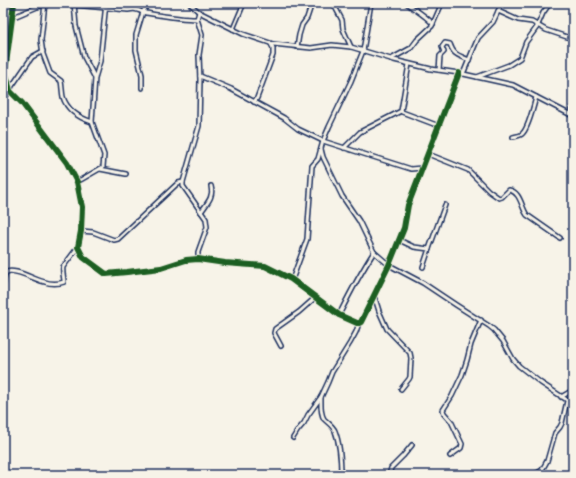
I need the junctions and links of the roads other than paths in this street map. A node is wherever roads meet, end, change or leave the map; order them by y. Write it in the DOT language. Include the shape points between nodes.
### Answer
graph roads {
  1 [pos="14,3"];
  2 [pos="52,3"];
  3 [pos="66,3"];
  4 [pos="106,3"];
  5 [pos="148,3"];
  6 [pos="189,3"];
  7 [pos="244,3"];
  8 [pos="312,3"];
  9 [pos="333,3"];
  10 [pos="372,3"];
  11 [pos="406,3"];
  12 [pos="442,3"];
  13 [pos="502,3"];
  14 [pos="550,3"];
  15 [pos="45,4"];
  16 [pos="74,4"];
  17 [pos="106,7"];
  18 [pos="498,11"];
  19 [pos="143,12"];
  20 [pos="199,12"];
  21 [pos="13,17"];
  22 [pos="197,19"];
  23 [pos="433,24"];
  24 [pos="538,26"];
  25 [pos="233,29"];
  26 [pos="573,39"];
  27 [pos="271,44"];
  28 [pos="297,47"];
  29 [pos="351,47"];
  30 [pos="43,50"];
  31 [pos="363,51"];
  32 [pos="391,59"];
  33 [pos="469,60"];
  34 [pos="409,64"];
  35 [pos="439,70"];
  36 [pos="461,73"];
  37 [pos="200,76"];
  38 [pos="477,77"];
  39 [pos="95,78"];
  40 [pos="142,88"];
  41 [pos="10,91"];
  42 [pos="536,97"];
  43 [pos="3,98"];
  44 [pos="254,102"];
  45 [pos="573,107"];
  46 [pos="401,111"];
  47 [pos="569,114"];
  48 [pos="573,116"];
  49 [pos="92,122"];
  50 [pos="439,126"];
  51 [pos="513,137"];
  52 [pos="323,141"];
  53 [pos="344,148"];
  54 [pos="321,149"];
  55 [pos="428,154"];
  56 [pos="422,168"];
  57 [pos="100,169"];
  58 [pos="126,174"];
  59 [pos="77,182"];
  60 [pos="183,182"];
  61 [pos="211,186"];
  62 [pos="445,204"];
  63 [pos="201,212"];
  64 [pos="81,231"];
  65 [pos="560,238"];
  66 [pos="399,240"];
  67 [pos="78,247"];
  68 [pos="429,249"];
  69 [pos="374,252"];
  70 [pos="198,259"];
  71 [pos="389,265"];
  72 [pos="423,267"];
  73 [pos="292,280"];
  74 [pos="3,285"];
  75 [pos="374,295"];
  76 [pos="316,297"];
  77 [pos="339,315"];
  78 [pos="480,320"];
  79 [pos="359,323"];
  80 [pos="281,346"];
  81 [pos="401,389"];
  82 [pos="573,390"];
  83 [pos="561,396"];
  84 [pos="321,397"];
  85 [pos="567,400"];
  86 [pos="573,404"];
  87 [pos="293,438"];
  88 [pos="412,445"];
  89 [pos="450,456"];
  90 [pos="341,475"];
  91 [pos="389,475"];
  92 [pos="534,475"];
  1 -- 21 [label="street"];
  2 -- 15 [label="street"];
  3 -- 16 [label="street"];
  4 -- 17 [label="street"];
  5 -- 19 [label="street"];
  6 -- 20 [label="street"];
  7 -- 25 [label="street"];
  8 -- 28 [label="street" via="298,35"];
  9 -- 29 [label="street"];
  10 -- 31 [label="street"];
  11 -- 23 [label="street"];
  12 -- 23 [label="street"];
  13 -- 18 [label="street"];
  14 -- 24 [label="street"];
  15 -- 21 [label="street"];
  15 -- 30 [label="street" via="41,40"];
  16 -- 17 [label="street"];
  16 -- 39 [label="street" via="76,26 84,58"];
  17 -- 19 [label="street" via="128,10 136,8"];
  17 -- 39 [label="street" via="100,61"];
  18 -- 24 [label="street"];
  18 -- 33 [label="street" via="493,22 478,38"];
  19 -- 22 [label="street" via="180,19"];
  19 -- 40 [label="street" via="136,35"];
  20 -- 22 [label="street"];
  20 -- 25 [label="street"];
  21 -- 41 [label="street" via="5,71"];
  22 -- 37 [label="street" via="202,35 199,55"];
  23 -- 32 [label="street" via="411,48"];
  24 -- 26 [label="street"];
  24 -- 38 [label="street" via="526,42 520,58"];
  25 -- 27 [label="street"];
  27 -- 28 [label="street"];
  27 -- 44 [label="street" via="274,55"];
  28 -- 29 [label="street"];
  29 -- 31 [label="street"];
  30 -- 41 [label="street" via="32,57"];
  30 -- 49 [label="street" via="50,73 61,81 63,98 70,110"];
  31 -- 32 [label="street"];
  31 -- 52 [label="street"];
  32 -- 34 [label="street"];
  33 -- 35 [label="street" via="452,51 450,44 445,43 442,47 444,52 440,56"];
  33 -- 36 [label="street"];
  34 -- 35 [label="street"];
  34 -- 46 [label="street"];
  35 -- 36 [label="street"];
  36 -- 38 [label="street"];
  36 -- 50 [label="street"];
  37 -- 44 [label="street"];
  37 -- 60 [label="street" via="199,126"];
  38 -- 42 [label="street" via="513,85"];
  39 -- 49 [label="street"];
  41 -- 43 [label="street"];
  41 -- 59 [label="street" via="67,163"];
  42 -- 47 [label="street"];
  42 -- 51 [label="street" via="533,113 523,134"];
  44 -- 52 [label="street"];
  45 -- 47 [label="street"];
  46 -- 50 [label="street"];
  46 -- 53 [label="street" via="360,132"];
  47 -- 48 [label="street"];
  49 -- 57 [label="street" via="104,155"];
  50 -- 55 [label="street"];
  52 -- 53 [label="street"];
  52 -- 54 [label="street"];
  53 -- 56 [label="street" via="412,169"];
  54 -- 69 [label="street" via="342,196 359,221"];
  54 -- 73 [label="street" via="318,159 312,166 307,239"];
  55 -- 56 [label="street"];
  55 -- 65 [label="street" via="468,170 500,198 510,190 513,191 520,198 526,214"];
  56 -- 66 [label="street" via="408,205"];
  57 -- 58 [label="street"];
  57 -- 59 [label="street"];
  59 -- 64 [label="street" via="82,207"];
  60 -- 63 [label="street" via="183,186"];
  60 -- 64 [label="street" via="178,183 118,239"];
  61 -- 63 [label="street" via="212,196"];
  62 -- 68 [label="street"];
  63 -- 70 [label="street" via="206,219 207,227"];
  64 -- 67 [label="street"];
  66 -- 68 [label="street" via="414,247"];
  66 -- 71 [label="street"];
  67 -- 70 [label="street" via="83,257 106,274 161,268"];
  67 -- 74 [label="street" via="63,267 64,282 47,283 11,270 6,273"];
  68 -- 72 [label="street"];
  69 -- 71 [label="street"];
  69 -- 77 [label="street"];
  70 -- 73 [label="street" via="265,266"];
  71 -- 75 [label="street"];
  71 -- 78 [label="street" via="423,283"];
  73 -- 76 [label="street"];
  75 -- 79 [label="street"];
  75 -- 81 [label="street" via="387,329 410,353 410,377"];
  76 -- 77 [label="street"];
  76 -- 80 [label="street" via="274,329"];
  77 -- 79 [label="street"];
  78 -- 83 [label="street" via="499,336 519,366"];
  78 -- 89 [label="street" via="462,375 443,410 462,444 461,448"];
  79 -- 84 [label="street"];
  82 -- 83 [label="street"];
  83 -- 85 [label="street"];
  84 -- 87 [label="street"];
  84 -- 90 [label="street" via="324,418 336,435"];
  85 -- 86 [label="street"];
  85 -- 92 [label="street" via="562,424 552,441 549,458 543,471"];
  88 -- 91 [label="street" via="391,468"];
}
